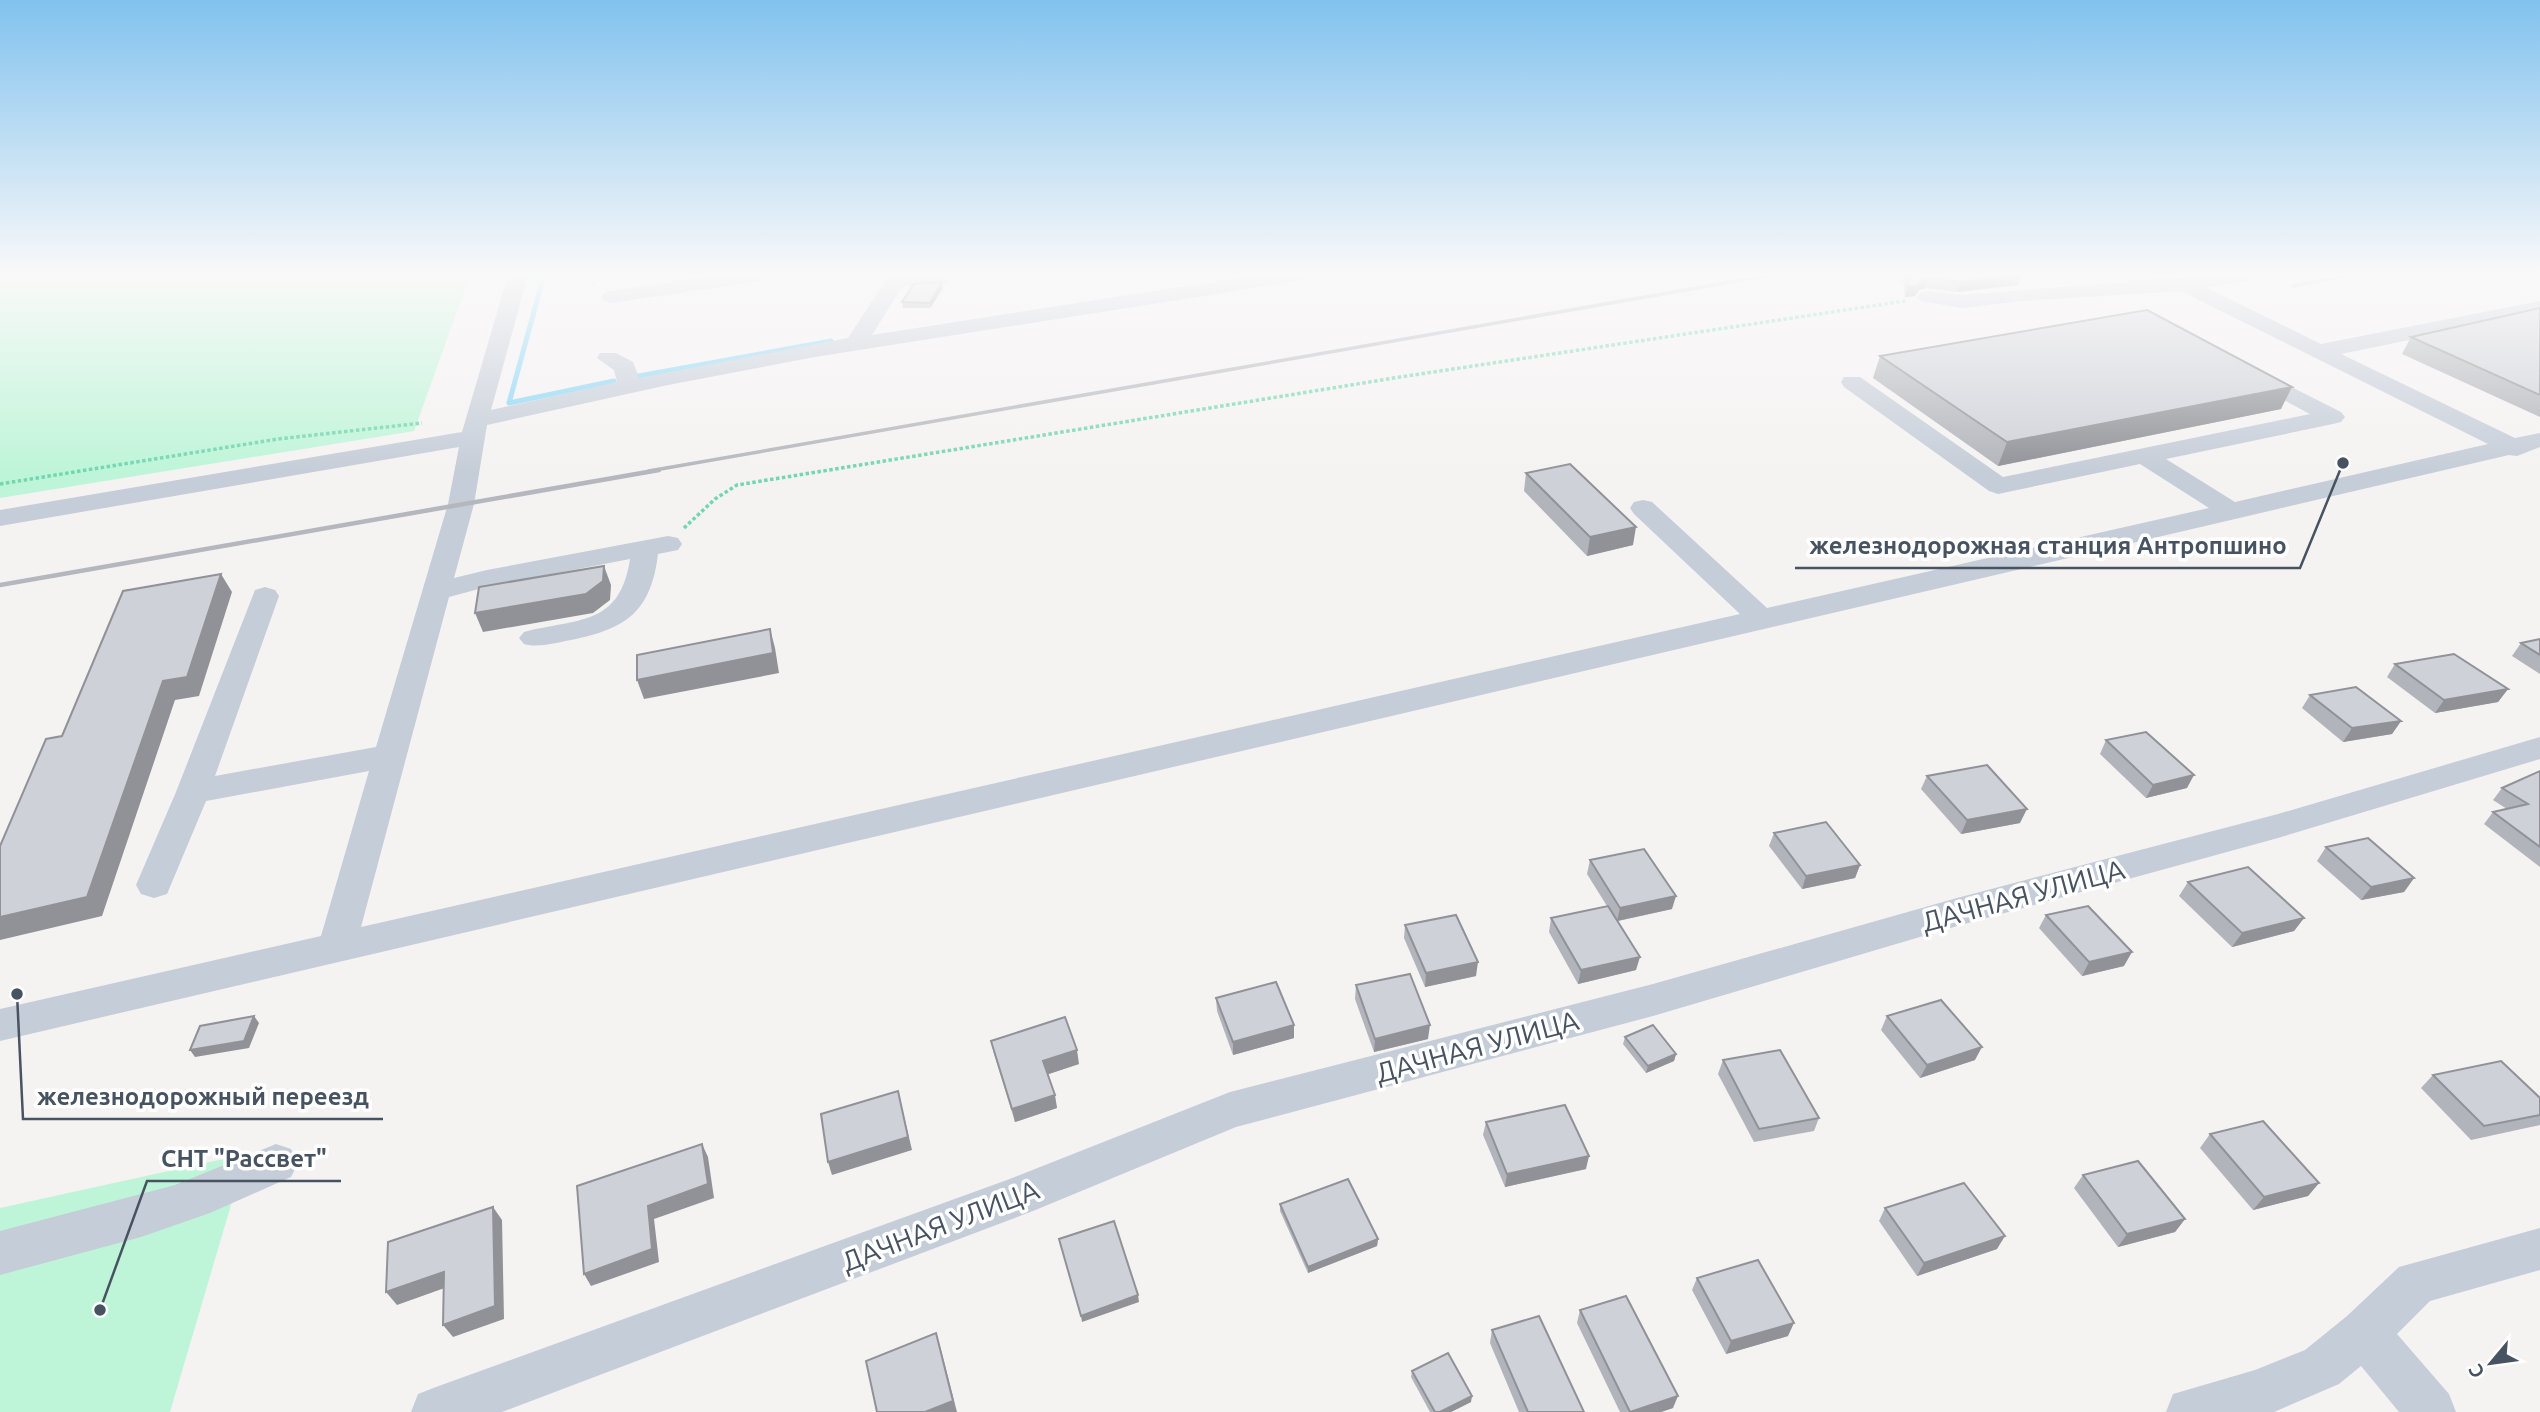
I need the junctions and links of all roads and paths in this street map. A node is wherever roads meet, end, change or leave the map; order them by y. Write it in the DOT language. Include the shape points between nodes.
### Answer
graph roads {
  1 [pos="499,341"];
  2 [pos="870,341"];
  3 [pos="1624,341"];
  4 [pos="2299,341"];
  5 [pos="2378,341"];
  6 [pos="856,343"];
  7 [pos="2315,349"];
  8 [pos="608,358"];
  9 [pos="1852,382"];
  10 [pos="629,387"];
  11 [pos="475,428"];
  12 [pos="2526,443"];
  13 [pos="2144,456"];
  14 [pos="2540,461"];
  15 [pos="0,484"];
  16 [pos="1643,508"];
  17 [pos="2230,510"];
  18 [pos="0,518"];
  19 [pos="657,546"];
  20 [pos="436,592"];
  21 [pos="265,596"];
  22 [pos="1761,618"];
  23 [pos="534,638"];
  24 [pos="2540,748"];
  25 [pos="390,756"];
  26 [pos="192,792"];
  27 [pos="154,885"];
  28 [pos="336,948"];
  29 [pos="0,1025"];
  30 [pos="276,1163"];
  31 [pos="2540,1249"];
  32 [pos="0,1253"];
  33 [pos="2364,1333"];
  34 [pos="436,1412"];
  35 [pos="2192,1412"];
  36 [pos="2431,1412"];
  1 -- 11 [label="street"];
  2 -- 6 [label="street"];
  3 -- 19 [label="path" via="737,485"];
  4 -- 7 [label="street"];
  5 -- 7 [label="street"];
  6 -- 10 [label="street"];
  7 -- 12 [label="street"];
  7 -- 13 [label="street" via="2232,364 2333,417"];
  8 -- 10 [label="street" via="625,367"];
  9 -- 13 [label="street" via="1998,486"];
  10 -- 11 [label="street"];
  11 -- 15 [label="path" via="390,424"];
  11 -- 18 [label="street"];
  11 -- 20 [label="street" via="461,504"];
  12 -- 14 [label="street"];
  12 -- 17 [label="street"];
  13 -- 17 [label="street"];
  16 -- 22 [label="street"];
  17 -- 22 [label="street"];
  19 -- 20 [label="street"];
  19 -- 23 [label="street" via="620,615 608,622"];
  20 -- 25 [label="street"];
  21 -- 26 [label="street"];
  22 -- 28 [label="street"];
  24 -- 34 [label="street, ДАЧНАЯ УЛИЦА" via="2278,827 1956,912 1653,1000 1230,1110 1017,1197"];
  25 -- 26 [label="street"];
  25 -- 28 [label="street"];
  26 -- 27 [label="street"];
  28 -- 29 [label="street"];
  30 -- 32 [label="street" via="152,1215"];
  31 -- 33 [label="street" via="2416,1283"];
  33 -- 35 [label="street" via="2322,1367 2255,1395"];
  33 -- 36 [label="street"];
}
